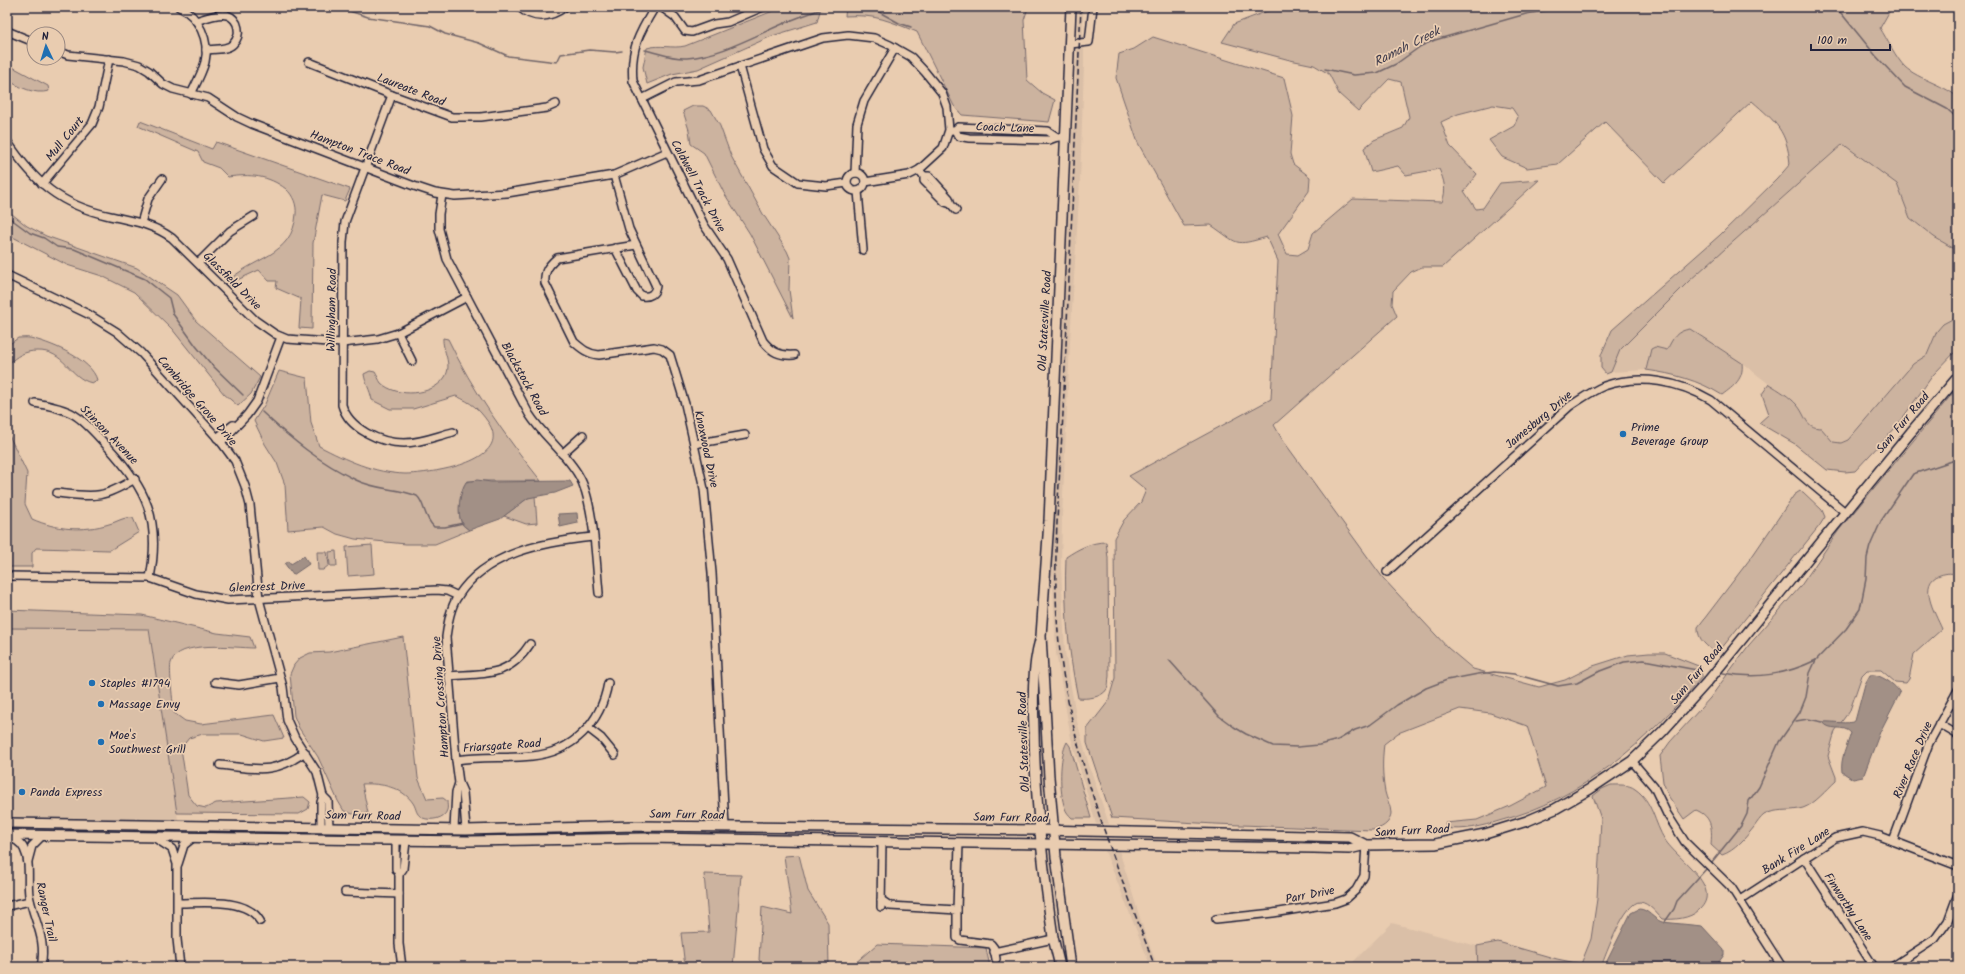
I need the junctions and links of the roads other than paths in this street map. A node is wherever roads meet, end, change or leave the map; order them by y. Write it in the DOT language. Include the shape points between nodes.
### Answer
graph roads {
  1 [pos="179,7"];
  2 [pos="519,7"];
  3 [pos="565,7"];
  4 [pos="655,7"];
  5 [pos="662,7"];
  6 [pos="763,7"];
  7 [pos="1071,7"];
  8 [pos="1093,7"];
  9 [pos="196,21"];
  10 [pos="7,31"];
  11 [pos="26,39"];
  12 [pos="1070,44"];
  13 [pos="895,48"];
  14 [pos="206,50"];
  15 [pos="66,54"];
  16 [pos="108,59"];
  17 [pos="309,62"];
  18 [pos="740,66"];
  19 [pos="191,94"];
  20 [pos="392,95"];
  21 [pos="642,99"];
  22 [pos="556,104"];
  23 [pos="952,130"];
  24 [pos="1003,130"];
  25 [pos="1061,137"];
  26 [pos="1003,138"];
  27 [pos="7,141"];
  28 [pos="667,152"];
  29 [pos="365,167"];
  30 [pos="919,170"];
  31 [pos="855,173"];
  32 [pos="614,175"];
  33 [pos="162,179"];
  34 [pos="865,182"];
  35 [pos="847,183"];
  36 [pos="42,184"];
  37 [pos="858,191"];
  38 [pos="442,194"];
  39 [pos="954,207"];
  40 [pos="254,216"];
  41 [pos="141,223"];
  42 [pos="636,245"];
  43 [pos="615,248"];
  44 [pos="863,250"];
  45 [pos="198,263"];
  46 [pos="8,278"];
  47 [pos="466,297"];
  48 [pos="398,333"];
  49 [pos="281,337"];
  50 [pos="342,343"];
  51 [pos="794,355"];
  52 [pos="412,361"];
  53 [pos="1958,377"];
  54 [pos="35,402"];
  55 [pos="453,432"];
  56 [pos="583,435"];
  57 [pos="745,435"];
  58 [pos="219,440"];
  59 [pos="694,444"];
  60 [pos="562,454"];
  61 [pos="135,479"];
  62 [pos="57,493"];
  63 [pos="1845,512"];
  64 [pos="592,537"];
  65 [pos="1387,572"];
  66 [pos="7,576"];
  67 [pos="150,578"];
  68 [pos="599,593"];
  69 [pos="458,596"];
  70 [pos="259,599"];
  71 [pos="1041,636"];
  72 [pos="530,644"];
  73 [pos="448,676"];
  74 [pos="280,678"];
  75 [pos="215,682"];
  76 [pos="608,683"];
  77 [pos="1958,690"];
  78 [pos="1939,724"];
  79 [pos="588,728"];
  80 [pos="1958,735"];
  81 [pos="306,752"];
  82 [pos="615,755"];
  83 [pos="456,760"];
  84 [pos="1632,761"];
  85 [pos="220,765"];
  86 [pos="459,783"];
  87 [pos="7,823"];
  88 [pos="724,827"];
  89 [pos="325,828"];
  90 [pos="454,829"];
  91 [pos="506,829"];
  92 [pos="466,830"];
  93 [pos="1040,830"];
  94 [pos="1054,830"];
  95 [pos="7,836"];
  96 [pos="42,836"];
  97 [pos="153,837"];
  98 [pos="194,837"];
  99 [pos="228,838"];
  100 [pos="644,838"];
  101 [pos="396,840"];
  102 [pos="406,841"];
  103 [pos="882,841"];
  104 [pos="1893,841"];
  105 [pos="959,843"];
  106 [pos="1042,844"];
  107 [pos="1055,844"];
  108 [pos="1366,845"];
  109 [pos="1804,858"];
  110 [pos="28,862"];
  111 [pos="178,864"];
  112 [pos="1958,866"];
  113 [pos="399,874"];
  114 [pos="345,892"];
  115 [pos="399,894"];
  116 [pos="1958,894"];
  117 [pos="1740,900"];
  118 [pos="30,901"];
  119 [pos="178,903"];
  120 [pos="7,906"];
  121 [pos="957,910"];
  122 [pos="1216,919"];
  123 [pos="260,921"];
  124 [pos="1053,939"];
  125 [pos="1778,965"];
  126 [pos="1060,966"];
  127 [pos="41,967"];
  128 [pos="180,967"];
  129 [pos="402,967"];
  130 [pos="1070,967"];
  131 [pos="1874,967"];
  132 [pos="1892,967"];
  1 -- 9 [label="street"];
  2 -- 3 [label="street" via="532,15 546,17"];
  4 -- 21 [label="street, Caldwell Track Drive" via="635,44 632,64 633,81"];
  5 -- 6 [label="street" via="675,17 685,31 692,32 728,22"];
  7 -- 12 [label="main road, Old Statesville Road"];
  8 -- 12 [label="street" via="1088,42"];
  9 -- 14 [label="street" via="201,27"];
  9 -- 14 [label="street" via="228,15 238,26 238,36 233,44"];
  10 -- 11 [label="street"];
  12 -- 25 [label="main road, Old Statesville Road"];
  13 -- 18 [label="street" via="874,38 842,35 823,38"];
  13 -- 23 [label="street" via="911,57 942,93"];
  13 -- 31 [label="street" via="864,101 857,124"];
  14 -- 19 [label="street" via="203,67"];
  15 -- 16 [label="street, Hampton Trace Road"];
  16 -- 19 [label="street, Hampton Trace Road" via="139,65 173,89"];
  16 -- 36 [label="street, Mull Court" via="99,107 92,124"];
  17 -- 20 [label="street, Laureate Road"];
  18 -- 21 [label="street" via="699,80 676,82"];
  18 -- 35 [label="street" via="763,149 774,166 798,183 826,186"];
  19 -- 29 [label="street, Hampton Trace Road" via="208,98 252,124"];
  20 -- 22 [label="street, Laureate Road" via="452,117 481,117 547,108"];
  20 -- 29 [label="street, Willingham Road"];
  21 -- 28 [label="street, Caldwell Track Drive"];
  23 -- 24 [label="street, Coach Lane" via="958,127"];
  23 -- 26 [label="street, Coach Lane" via="958,136"];
  23 -- 30 [label="street" via="943,148"];
  24 -- 25 [label="street, Coach Lane" via="1048,131"];
  24 -- 26 [label="street"];
  25 -- 26 [label="street, Coach Lane" via="1049,140"];
  25 -- 71 [label="main road, Old Statesville Road" via="1049,521"];
  27 -- 36 [label="street, Glassfield Drive" via="22,164"];
  28 -- 32 [label="street, Hampton Trace Road"];
  28 -- 51 [label="street, Caldwell Track Drive" via="704,225 727,259 763,341 772,351 783,356"];
  29 -- 38 [label="street, Hampton Trace Road"];
  29 -- 50 [label="street, Willingham Road" via="345,222"];
  30 -- 34 [label="street" via="909,175"];
  30 -- 39 [label="street" via="924,176 924,181 944,202"];
  31 -- 34 [label="street" via="863,177"];
  31 -- 35 [label="street" via="850,176"];
  32 -- 38 [label="street, Hampton Trace Road" via="486,195"];
  32 -- 42 [label="street"];
  33 -- 41 [label="street" via="148,200"];
  34 -- 37 [label="street" via="863,188"];
  35 -- 37 [label="street" via="849,189"];
  36 -- 41 [label="street, Glassfield Drive" via="64,200 84,210"];
  37 -- 44 [label="street"];
  38 -- 47 [label="street, Blackstock Road" via="439,221 443,247"];
  40 -- 45 [label="street" via="230,231"];
  41 -- 45 [label="street, Glassfield Drive" via="164,232"];
  42 -- 43 [label="street, Knoxwood Drive"];
  42 -- 43 [label="street" via="656,286 656,292 647,297 637,291"];
  43 -- 59 [label="street, Knoxwood Drive" via="557,258 544,274 545,283 574,342 581,349 599,355 654,347 670,355"];
  45 -- 49 [label="street, Glassfield Drive" via="255,320"];
  46 -- 58 [label="street, Cambridge Grove Drive" via="88,314 117,332 141,353"];
  47 -- 48 [label="street, Glassfield Drive"];
  47 -- 60 [label="street, Blackstock Road" via="528,414"];
  48 -- 50 [label="street, Glassfield Drive" via="368,341"];
  48 -- 52 [label="street"];
  49 -- 50 [label="street, Glassfield Drive"];
  49 -- 58 [label="street" via="262,392 253,407 242,420 229,427"];
  50 -- 55 [label="street, Willingham Road" via="342,405 352,423 384,440 404,443"];
  53 -- 63 [label="main road, Sam Furr Road"];
  54 -- 61 [label="street, Stinson Avenue" via="63,408 78,416 128,468"];
  56 -- 60 [label="street"];
  57 -- 59 [label="street"];
  58 -- 70 [label="street, Cambridge Grove Drive" via="235,461 248,495"];
  59 -- 88 [label="street, Knoxwood Drive" via="704,489 710,543"];
  60 -- 64 [label="street, Blackstock Road" via="579,475 586,492"];
  61 -- 62 [label="street" via="102,496"];
  61 -- 67 [label="street, Stinson Avenue" via="147,504 153,528 155,548"];
  63 -- 65 [label="street, Jamesburg Drive" via="1711,400 1672,383 1646,380 1625,382 1604,386 1570,406"];
  63 -- 84 [label="main road, Sam Furr Road" via="1684,709"];
  64 -- 68 [label="street, Blackstock Road"];
  64 -- 69 [label="street, Hampton Crossing Drive" via="549,542 511,555 473,578"];
  66 -- 67 [label="street, Glencrest Drive"];
  67 -- 70 [label="street, Glencrest Drive" via="218,599"];
  69 -- 70 [label="street, Glencrest Drive" via="437,590"];
  69 -- 73 [label="street, Hampton Crossing Drive" via="448,620"];
  70 -- 74 [label="street, Cambridge Grove Drive"];
  71 -- 93 [label="main road, Old Statesville Road" via="1037,652 1034,711 1034,751"];
  71 -- 94 [label="main road, Old Statesville Road"];
  72 -- 73 [label="street" via="517,661 501,670"];
  73 -- 83 [label="street, Hampton Crossing Drive"];
  74 -- 75 [label="street" via="239,685"];
  74 -- 81 [label="street, Cambridge Grove Drive" via="290,729"];
  76 -- 79 [label="street, Friarsgate Road" via="601,707"];
  77 -- 78 [label="street, River Race Drive"];
  78 -- 80 [label="street"];
  78 -- 104 [label="street, River Race Drive"];
  79 -- 82 [label="street" via="601,738"];
  79 -- 83 [label="street, Friarsgate Road" via="569,744 547,754"];
  81 -- 85 [label="street" via="276,768"];
  81 -- 89 [label="street, Cambridge Grove Drive" via="317,772 323,796 328,801"];
  83 -- 86 [label="street, Hampton Crossing Drive"];
  84 -- 108 [label="main road, Sam Furr Road" via="1574,799 1505,828 1443,843"];
  84 -- 117 [label="street" via="1654,787 1685,842 1731,887"];
  86 -- 90 [label="street, Hampton Crossing Drive" via="456,792"];
  86 -- 92 [label="street, Hampton Crossing Drive" via="463,792"];
  87 -- 89 [label="main road, Sam Furr Road"];
  88 -- 91 [label="main road, Sam Furr Road"];
  88 -- 93 [label="main road, Sam Furr Road"];
  88 -- 100 [label="main road" via="723,831 717,833 687,833"];
  89 -- 90 [label="main road, Sam Furr Road"];
  89 -- 99 [label="main road" via="318,833"];
  90 -- 92 [label="main road, Sam Furr Road"];
  91 -- 92 [label="main road, Sam Furr Road"];
  91 -- 101 [label="main road" via="404,835"];
  93 -- 94 [label="main road, Sam Furr Road"];
  93 -- 106 [label="main road, Old Statesville Road"];
  94 -- 107 [label="main road, Old Statesville Road"];
  94 -- 108 [label="main road, Sam Furr Road" via="1350,837"];
  95 -- 96 [label="main road, Sam Furr Road"];
  95 -- 110 [label="street, Ranger Trail" via="20,843"];
  96 -- 97 [label="main road, Sam Furr Road"];
  96 -- 110 [label="street, Ranger Trail" via="32,846"];
  97 -- 98 [label="main road, Sam Furr Road"];
  97 -- 111 [label="street" via="172,849"];
  98 -- 99 [label="main road, Sam Furr Road"];
  98 -- 111 [label="street" via="184,845"];
  99 -- 101 [label="main road, Sam Furr Road"];
  100 -- 102 [label="main road, Sam Furr Road"];
  100 -- 103 [label="main road, Sam Furr Road"];
  101 -- 102 [label="main road, Sam Furr Road"];
  101 -- 113 [label="street" via="396,869"];
  102 -- 113 [label="street" via="403,869"];
  103 -- 105 [label="main road, Sam Furr Road"];
  103 -- 121 [label="street" via="881,904"];
  104 -- 109 [label="street, Bank Fire Lane" via="1863,832 1848,834 1835,838"];
  104 -- 112 [label="street, Bank Fire Lane"];
  105 -- 106 [label="main road, Sam Furr Road"];
  105 -- 121 [label="street"];
  106 -- 107 [label="main road, Sam Furr Road"];
  106 -- 124 [label="main road, Old Statesville Road"];
  107 -- 108 [label="main road, Sam Furr Road" via="1314,848 1349,848"];
  107 -- 130 [label="main road, Old Statesville Road"];
  108 -- 122 [label="street, Parr Drive" via="1366,869 1362,881 1356,890 1340,902"];
  109 -- 117 [label="street, Bank Fire Lane"];
  109 -- 131 [label="street, Finworthy Lane"];
  110 -- 118 [label="street, Ranger Trail"];
  111 -- 119 [label="street"];
  113 -- 115 [label="street"];
  114 -- 115 [label="street"];
  115 -- 129 [label="street" via="399,944"];
  116 -- 132 [label="street" via="1948,921 1935,939"];
  117 -- 125 [label="street"];
  118 -- 120 [label="street"];
  118 -- 127 [label="street, Ranger Trail" via="42,940"];
  119 -- 123 [label="street" via="233,904 252,911"];
  119 -- 128 [label="street"];
  121 -- 124 [label="street" via="957,938 991,944 995,956"];
  124 -- 126 [label="main road, Old Statesville Road"];
}
